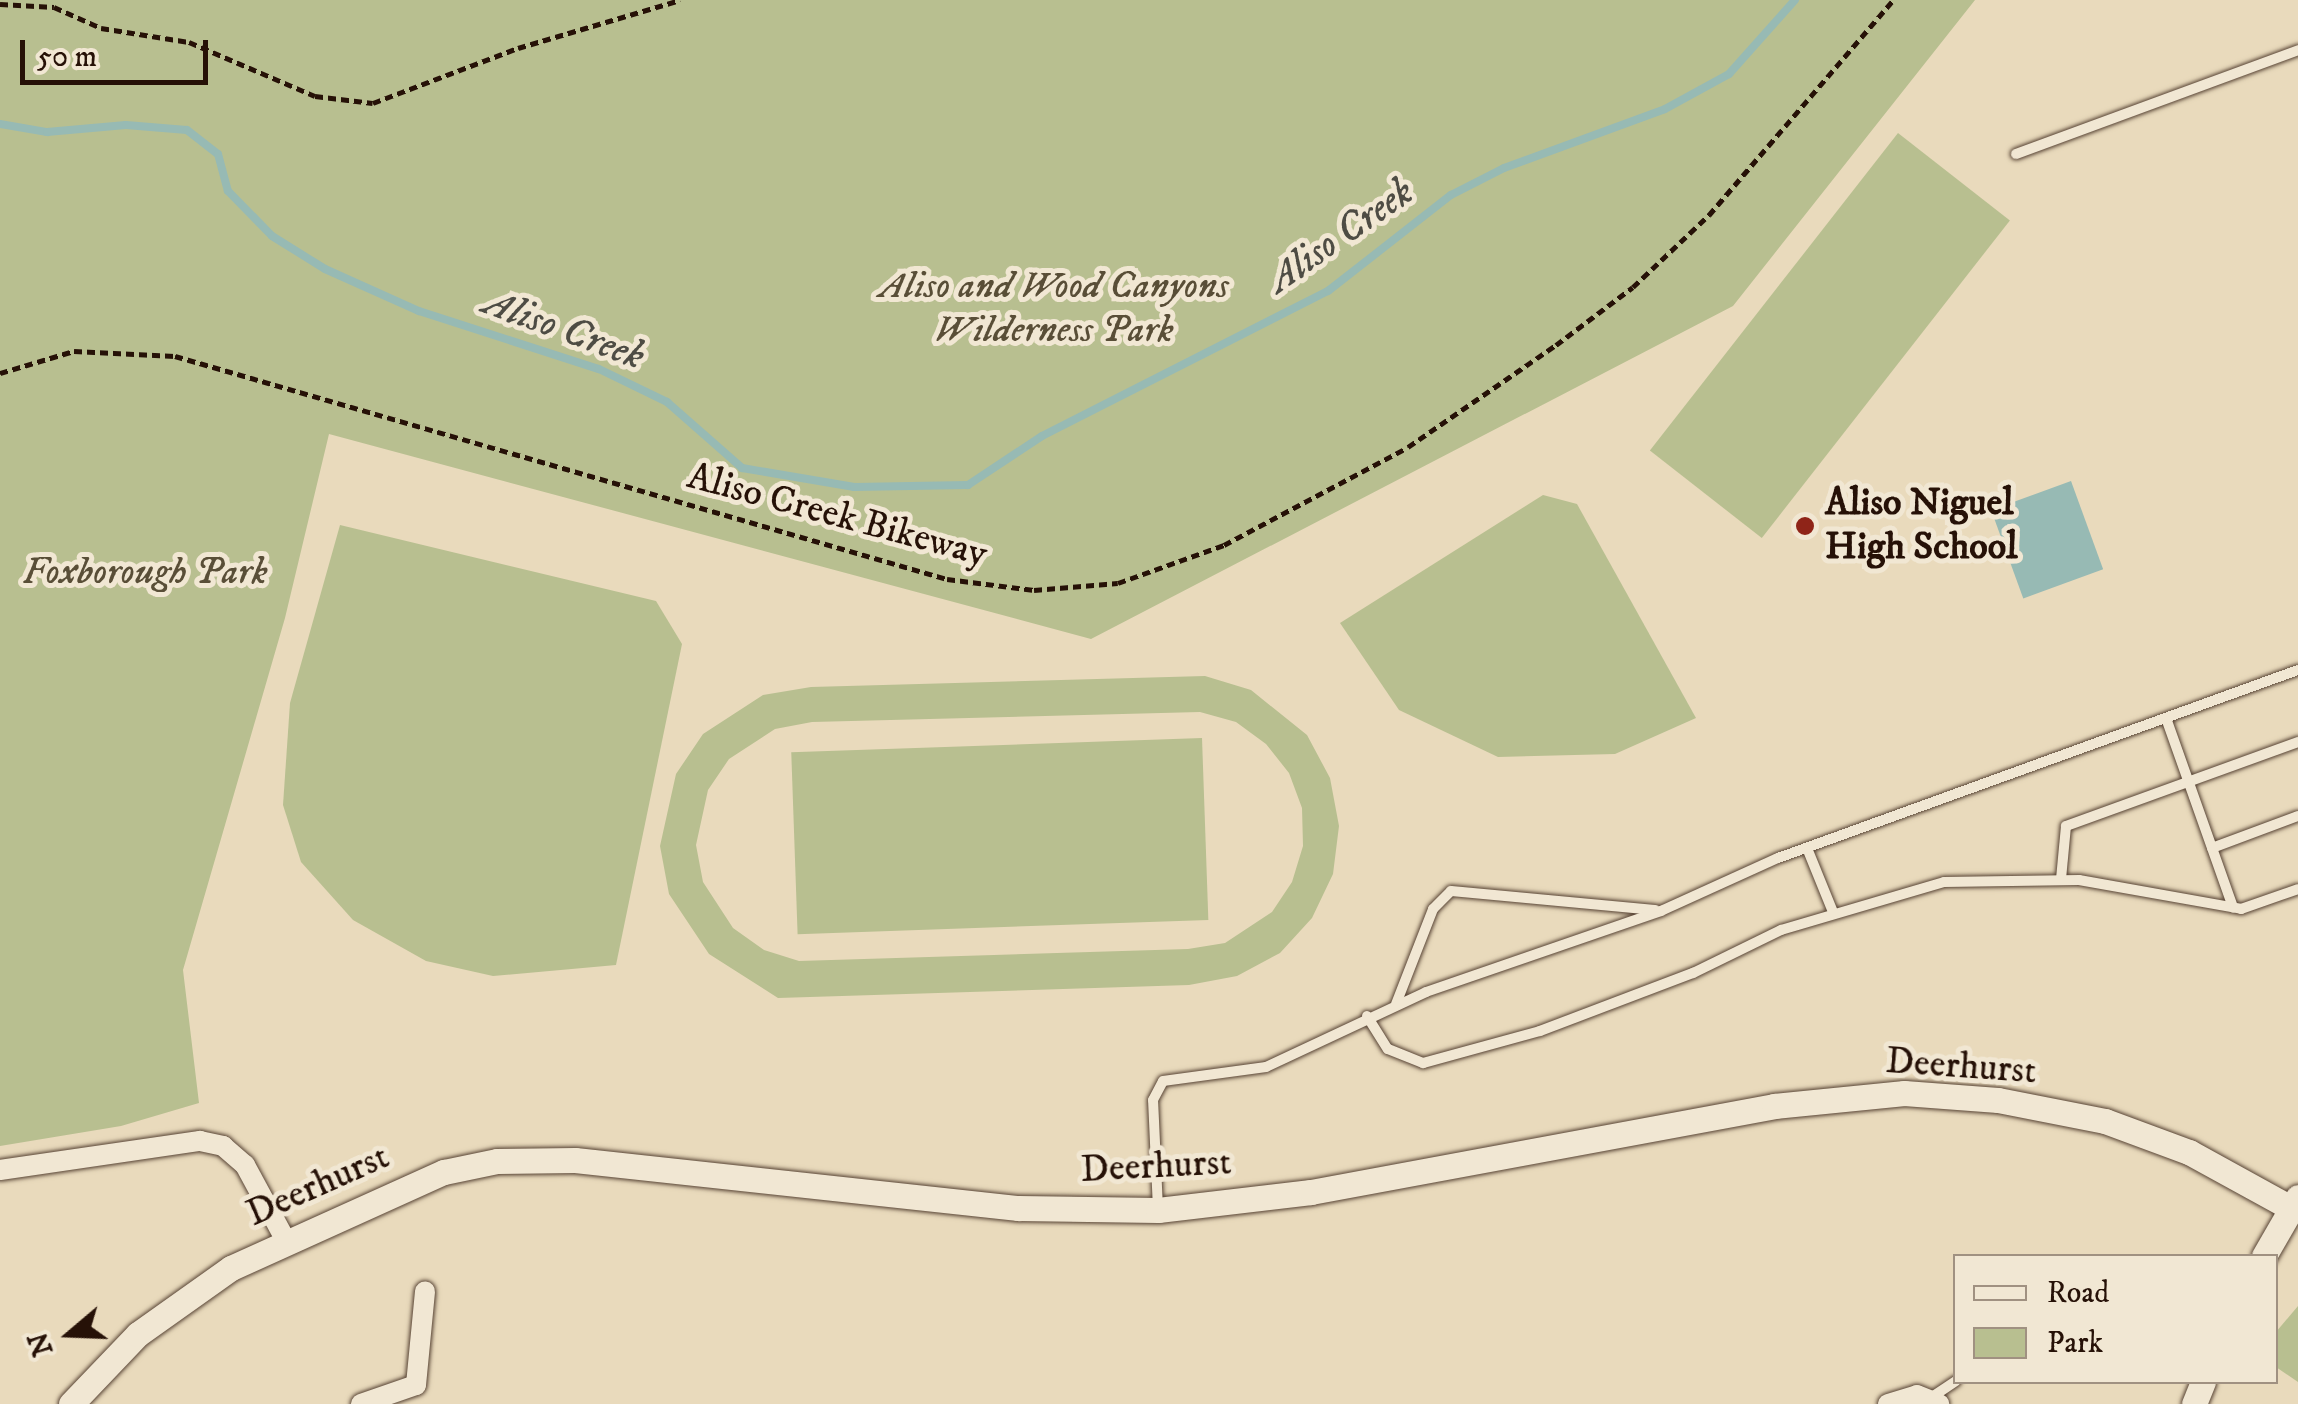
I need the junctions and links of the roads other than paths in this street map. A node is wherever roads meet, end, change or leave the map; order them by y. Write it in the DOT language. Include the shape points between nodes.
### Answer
graph roads {
  1 [pos="2298,50"];
  2 [pos="2016,154"];
  3 [pos="2298,670"];
  4 [pos="2166,718"];
  5 [pos="2298,742"];
  6 [pos="2188,782"];
  7 [pos="2298,816"];
  8 [pos="1807,848"];
  9 [pos="2212,848"];
  10 [pos="2061,879"];
  11 [pos="2298,889"];
  12 [pos="2233,907"];
  13 [pos="1661,911"];
  14 [pos="1833,912"];
  15 [pos="1396,1004"];
  16 [pos="1367,1016"];
  17 [pos="0,1170"];
  18 [pos="2294,1202"];
  19 [pos="1158,1210"];
  20 [pos="285,1238"];
  21 [pos="2265,1254"];
  22 [pos="425,1292"];
  23 [pos="417,1395"];
  24 [pos="1935,1400"];
  25 [pos="71,1404"];
  26 [pos="361,1404"];
  27 [pos="1888,1404"];
  1 -- 2 [label="lane"];
  3 -- 4 [label="lane"];
  4 -- 6 [label="lane"];
  4 -- 8 [label="lane"];
  5 -- 6 [label="lane"];
  6 -- 9 [label="lane"];
  6 -- 10 [label="lane" via="2066,826"];
  7 -- 9 [label="lane"];
  8 -- 13 [label="lane"];
  8 -- 14 [label="lane"];
  9 -- 12 [label="lane"];
  10 -- 12 [label="lane"];
  10 -- 14 [label="lane" via="1944,882"];
  11 -- 12 [label="lane"];
  13 -- 15 [label="lane"];
  13 -- 15 [label="lane" via="1450,892 1433,909"];
  14 -- 16 [label="lane" via="1540,1031 1423,1063 1388,1049"];
  15 -- 16 [label="lane"];
  16 -- 19 [label="lane" via="1313,1050 1266,1067 1164,1080 1152,1100"];
  17 -- 20 [label="street" via="200,1140 224,1146 245,1166"];
  18 -- 19 [label="street, Deerhurst" via="2189,1152 2105,1122 1998,1100 1904,1093 1774,1106 1311,1192"];
  18 -- 21 [label="street"];
  19 -- 20 [label="street, Deerhurst" via="1018,1208 575,1160 497,1162 444,1172"];
  20 -- 25 [label="street, Deerhurst" via="138,1334"];
  22 -- 23 [label="street"];
  23 -- 26 [label="street"];
  24 -- 27 [label="street"];
}
